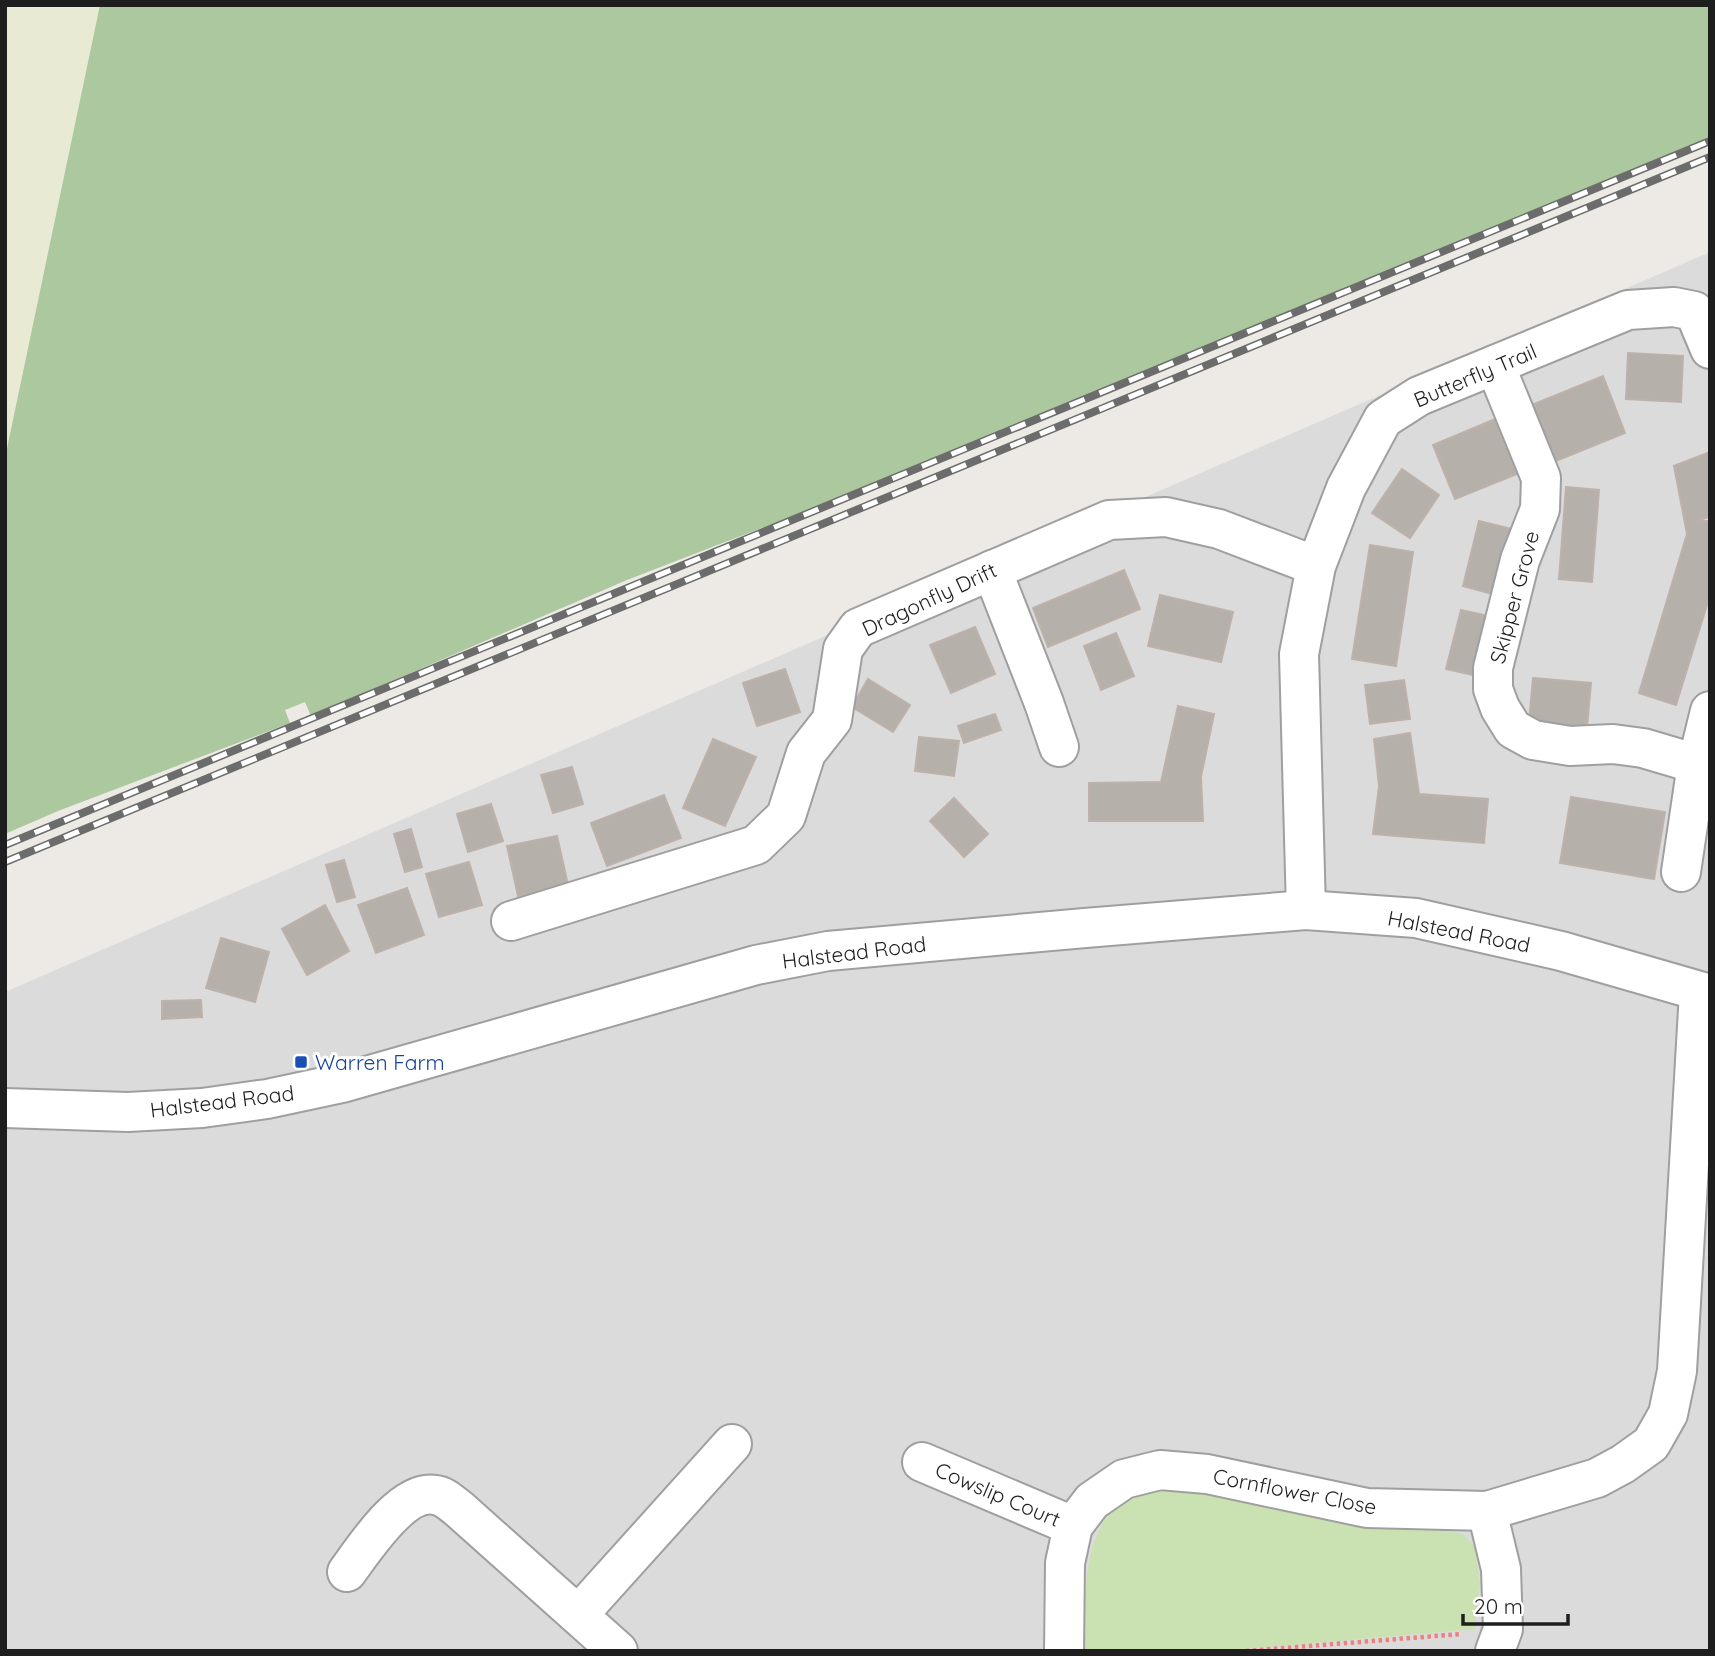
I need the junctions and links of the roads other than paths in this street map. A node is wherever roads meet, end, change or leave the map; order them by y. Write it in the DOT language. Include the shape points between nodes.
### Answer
graph roads {
  1 [pos="1702,301"];
  2 [pos="1710,349"];
  3 [pos="1495,365"];
  4 [pos="1316,566"];
  5 [pos="992,570"];
  6 [pos="1710,711"];
  7 [pos="1059,747"];
  8 [pos="1697,764"];
  9 [pos="1692,859"];
  10 [pos="1306,910"];
  11 [pos="511,921"];
  12 [pos="1704,993"];
  13 [pos="5,1108"];
  14 [pos="733,1444"];
  15 [pos="922,1462"];
  16 [pos="1487,1511"];
  17 [pos="1073,1526"];
  18 [pos="346,1572"];
  19 [pos="578,1615"];
  20 [pos="1499,1640"];
  21 [pos="618,1651"];
  22 [pos="1064,1651"];
  1 -- 2 [label="street, Butterfly Trail"];
  1 -- 3 [label="street, Butterfly Trail" via="1628,310"];
  3 -- 4 [label="street, Butterfly Trail" via="1419,396 1383,419 1346,488"];
  3 -- 8 [label="street, Skipper Grove" via="1541,478 1539,509 1520,561 1493,668 1493,689 1500,708 1513,729 1533,740 1643,748"];
  4 -- 5 [label="street, Dragonfly Drift" via="1219,529 1166,517 1109,520"];
  4 -- 10 [label="street, Butterfly Trail" via="1299,654"];
  5 -- 7 [label="street"];
  5 -- 11 [label="street, Dragonfly Drift" via="858,628 843,649 832,720 806,753 786,816 756,845"];
  6 -- 8 [label="street"];
  8 -- 9 [label="street"];
  10 -- 12 [label="street, Halstead Road" via="1416,918 1560,951"];
  10 -- 13 [label="street, Halstead Road" via="828,951 756,965 342,1083 267,1099 128,1112"];
  12 -- 16 [label="street, Cornflower Close" via="1677,1371 1668,1414 1651,1444 1597,1478"];
  14 -- 19 [label="street"];
  15 -- 17 [label="street, Cowslip Court"];
  16 -- 17 [label="street, Cornflower Close" via="1367,1508 1207,1474 1160,1470 1124,1479 1092,1501"];
  16 -- 20 [label="street" via="1501,1569"];
  17 -- 22 [label="street, Cornflower Close" via="1065,1563"];
  18 -- 19 [label="street" via="401,1506 420,1495 433,1494 445,1498"];
  19 -- 21 [label="street"];
}
